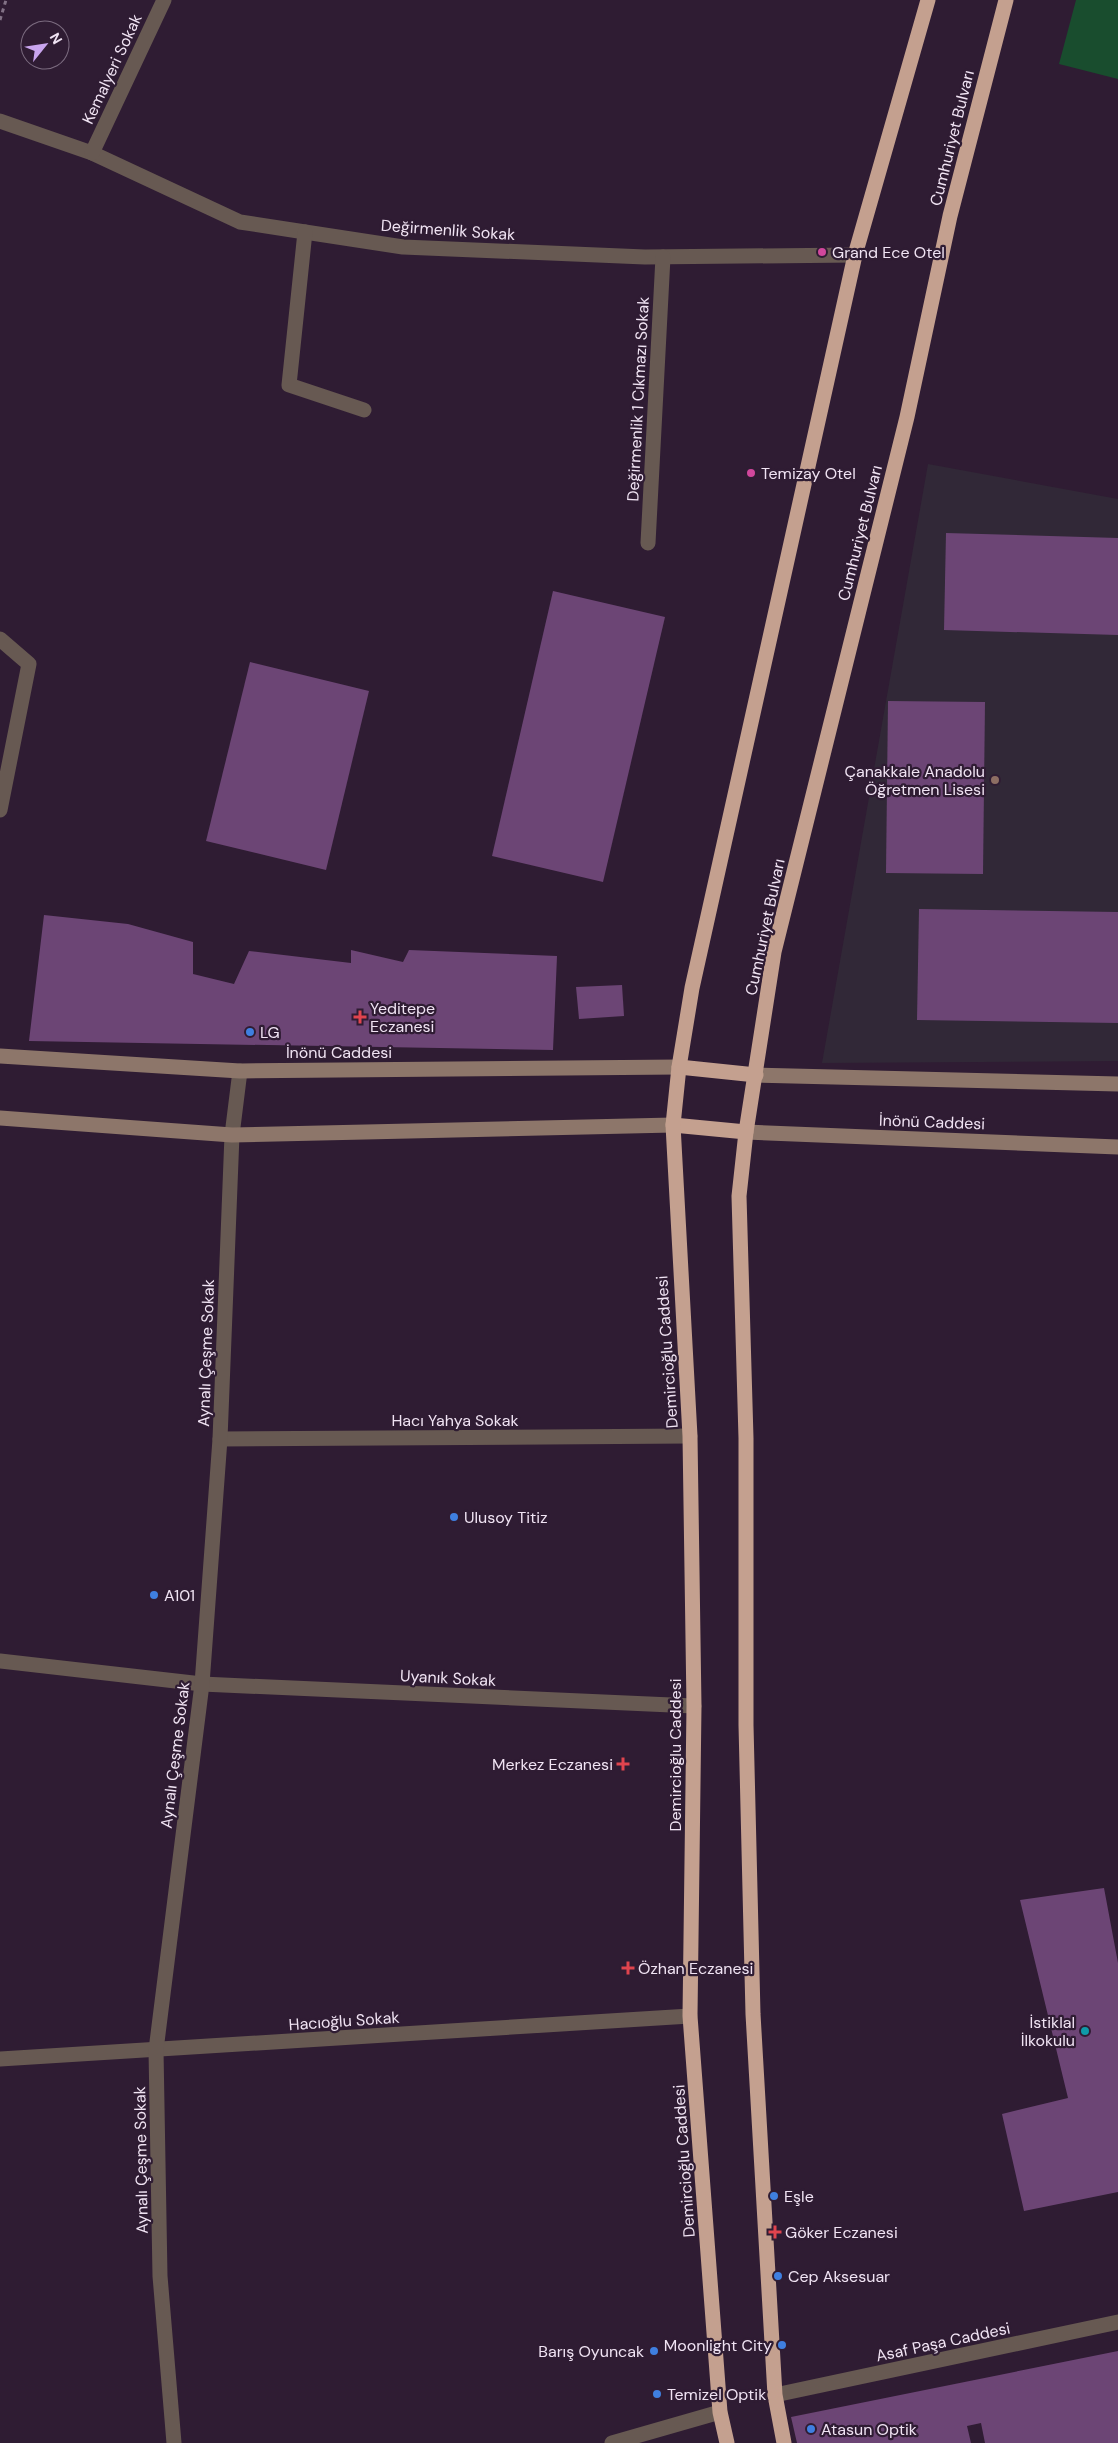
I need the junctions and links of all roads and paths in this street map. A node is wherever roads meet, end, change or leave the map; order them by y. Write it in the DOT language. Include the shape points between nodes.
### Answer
graph roads {
  1 [pos="6,0"];
  2 [pos="164,0"];
  3 [pos="928,0"];
  4 [pos="1006,0"];
  5 [pos="0,20"];
  6 [pos="0,121"];
  7 [pos="92,153"];
  8 [pos="305,232"];
  9 [pos="855,255"];
  10 [pos="663,257"];
  11 [pos="364,410"];
  12 [pos="648,543"];
  13 [pos="0,639"];
  14 [pos="0,810"];
  15 [pos="0,1056"];
  16 [pos="679,1067"];
  17 [pos="240,1071"];
  18 [pos="756,1075"];
  19 [pos="1118,1084"];
  20 [pos="0,1118"];
  21 [pos="673,1125"];
  22 [pos="746,1132"];
  23 [pos="232,1135"];
  24 [pos="1118,1147"];
  25 [pos="690,1436"];
  26 [pos="220,1439"];
  27 [pos="0,1661"];
  28 [pos="202,1684"];
  29 [pos="694,1706"];
  30 [pos="690,2016"];
  31 [pos="156,2050"];
  32 [pos="0,2059"];
  33 [pos="1118,2322"];
  34 [pos="775,2395"];
  35 [pos="720,2412"];
  36 [pos="174,2443"];
  37 [pos="612,2443"];
  38 [pos="727,2443"];
  39 [pos="784,2443"];
  1 -- 5 [label="path"];
  2 -- 7 [label="street, Kemalyeri Sokak"];
  3 -- 9 [label="highway"];
  4 -- 18 [label="highway, Cumhuriyet Bulvarı" via="950,216 907,418 774,952"];
  6 -- 7 [label="street, Değirmenlik Sokak"];
  7 -- 8 [label="street, Değirmenlik Sokak" via="240,222"];
  8 -- 10 [label="street, Değirmenlik Sokak" via="403,248"];
  8 -- 11 [label="street" via="289,385"];
  9 -- 10 [label="street, Değirmenlik Sokak"];
  9 -- 16 [label="highway" via="692,988"];
  10 -- 12 [label="street, Değirmenlik 1 Cıkmazı Sokak"];
  13 -- 14 [label="street" via="29,664"];
  15 -- 17 [label="street, İnönü Caddesi"];
  16 -- 17 [label="street, İnönü Caddesi"];
  16 -- 18 [label="highway"];
  16 -- 21 [label="highway, Demircioğlu Caddesi"];
  17 -- 23 [label="street, Aynalı Çeşme Sokak"];
  18 -- 19 [label="street"];
  18 -- 22 [label="highway"];
  20 -- 23 [label="street"];
  21 -- 22 [label="highway"];
  21 -- 23 [label="street"];
  21 -- 25 [label="highway, Demircioğlu Caddesi"];
  22 -- 24 [label="street, İnönü Caddesi"];
  22 -- 34 [label="highway" via="738,1196 746,1438 746,1725 753,2014"];
  23 -- 26 [label="street, Aynalı Çeşme Sokak"];
  25 -- 26 [label="street, Hacı Yahya Sokak"];
  25 -- 29 [label="highway, Demircioğlu Caddesi"];
  26 -- 28 [label="street, Aynalı Çeşme Sokak"];
  27 -- 28 [label="street, Uyanık Sokak"];
  28 -- 29 [label="street, Uyanık Sokak"];
  28 -- 31 [label="street, Aynalı Çeşme Sokak"];
  29 -- 30 [label="highway, Demircioğlu Caddesi"];
  30 -- 31 [label="street, Hacıoğlu Sokak"];
  30 -- 35 [label="highway, Demircioğlu Caddesi"];
  31 -- 32 [label="street, Hacıoğlu Sokak"];
  31 -- 36 [label="street, Aynalı Çeşme Sokak" via="160,2276"];
  33 -- 34 [label="street, Asaf Paşa Caddesi"];
  34 -- 39 [label="highway"];
  35 -- 37 [label="street"];
  35 -- 38 [label="highway, Demircioğlu Caddesi"];
}
